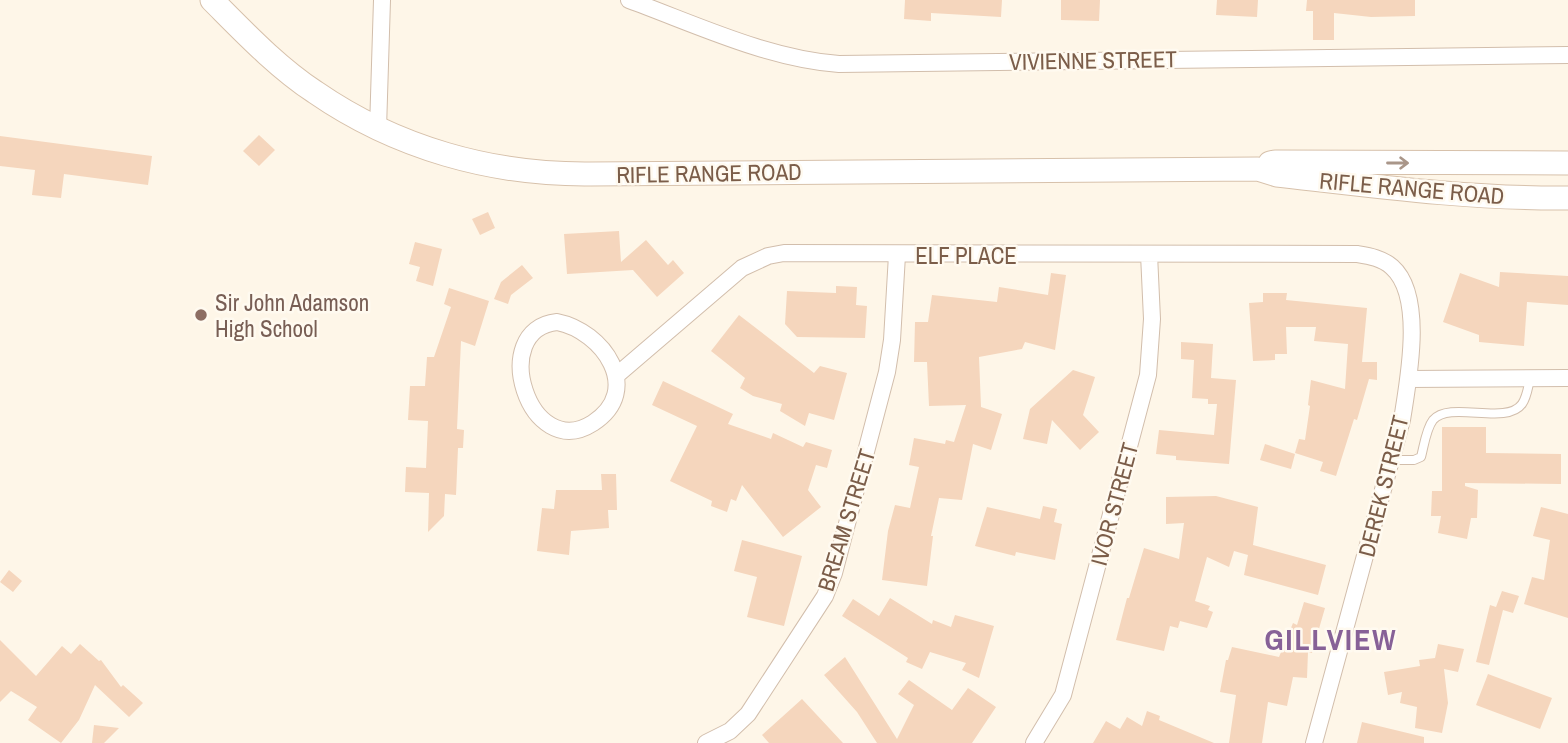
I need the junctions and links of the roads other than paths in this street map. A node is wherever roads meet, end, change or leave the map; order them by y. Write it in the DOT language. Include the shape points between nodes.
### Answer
graph roads {
  1 [pos="212,0"];
  2 [pos="382,0"];
  3 [pos="629,0"];
  4 [pos="1568,55"];
  5 [pos="378,129"];
  6 [pos="1568,163"];
  7 [pos="1258,169"];
  8 [pos="1568,198"];
  9 [pos="1149,254"];
  10 [pos="1357,254"];
  11 [pos="897,255"];
  12 [pos="617,375"];
  13 [pos="1530,378"];
  14 [pos="1568,378"];
  15 [pos="1408,379"];
  16 [pos="1391,460"];
  17 [pos="706,743"];
  18 [pos="1034,743"];
  19 [pos="1314,743"];
  1 -- 5 [label="main road, RIFLE RANGE ROAD" via="297,79"];
  2 -- 5 [label="street"];
  3 -- 4 [label="street, VIVIENNE STREET" via="784,55 839,64"];
  5 -- 7 [label="main road, RIFLE RANGE ROAD" via="472,163 563,174"];
  7 -- 6 [label="main road, RIFLE RANGE ROAD, one-way" via="1275,162"];
  7 -- 8 [label="main road, RIFLE RANGE ROAD" via="1406,190"];
  9 -- 10 [label="street, ELF PLACE"];
  9 -- 11 [label="street, ELF PLACE"];
  9 -- 18 [label="street, IVOR STREET" via="1152,319 1148,375 1063,695"];
  10 -- 15 [label="street, DEREK STREET" via="1392,266 1406,289 1411,328"];
  11 -- 12 [label="street, ELF PLACE" via="783,253 755,261"];
  11 -- 17 [label="street, BREAM STREET" via="887,372 831,583 748,714 730,731"];
  12 -- 12 [label="street" via="613,401 592,423 556,429 541,420 524,392 521,376 526,342 546,323 570,324 600,348"];
  13 -- 14 [label="street"];
  13 -- 15 [label="street"];
  13 -- 16 [label="lane" via="1520,407 1509,412 1440,416 1432,421 1421,457"];
  15 -- 16 [label="street, DEREK STREET"];
  16 -- 19 [label="street, DEREK STREET"];
}
